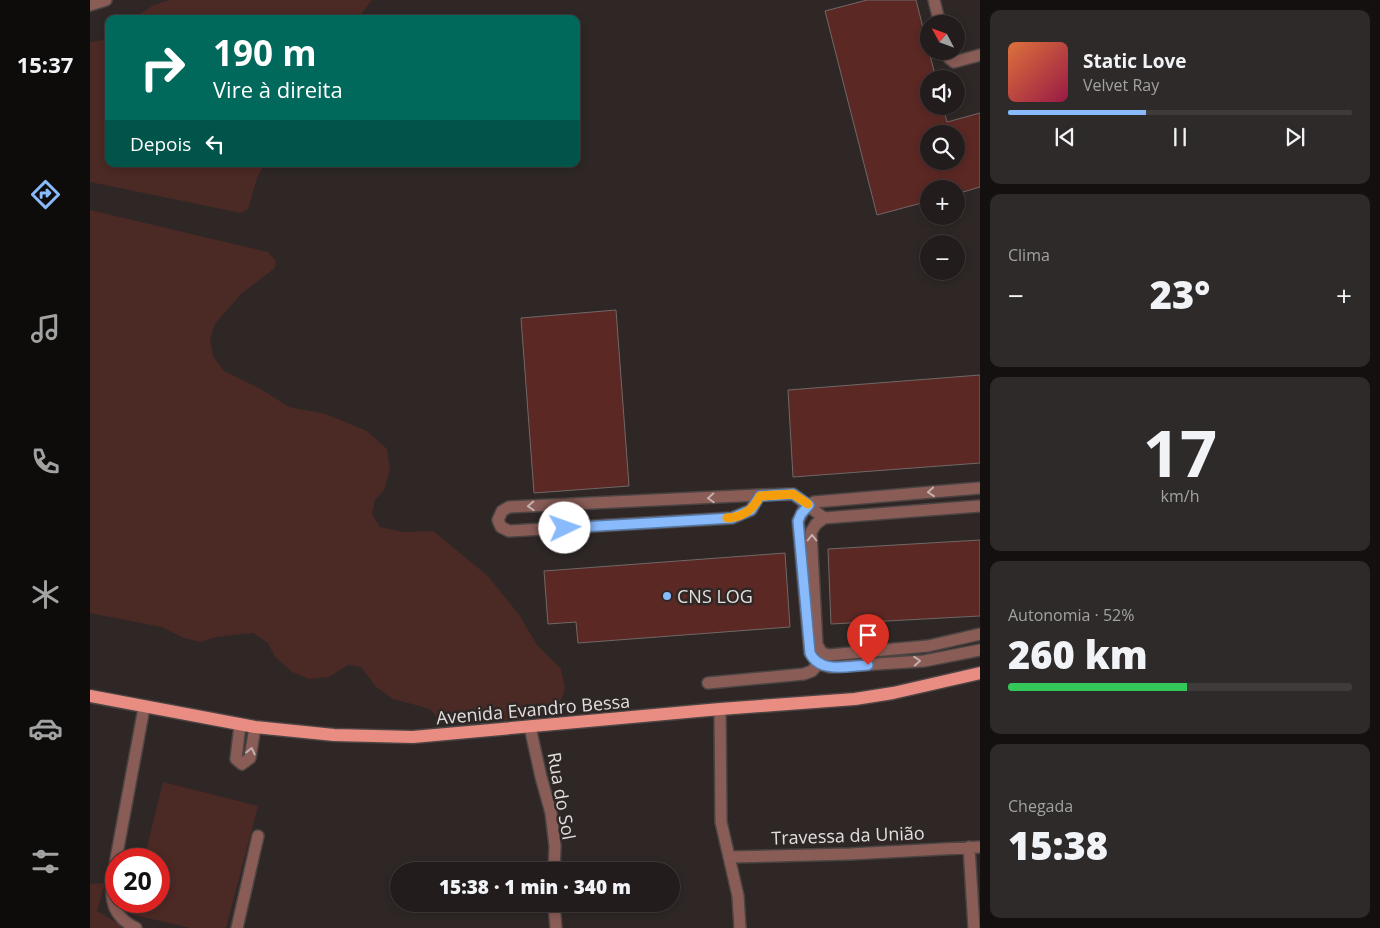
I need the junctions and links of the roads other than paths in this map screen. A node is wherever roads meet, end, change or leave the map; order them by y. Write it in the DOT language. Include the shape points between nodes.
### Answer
graph roads {
  1 [pos="106,0"];
  2 [pos="934,0"];
  3 [pos="90,5"];
  4 [pos="938,15"];
  5 [pos="980,55"];
  6 [pos="965,59"];
  7 [pos="980,488"];
  8 [pos="760,496"];
  9 [pos="809,505"];
  10 [pos="980,506"];
  11 [pos="824,518"];
  12 [pos="980,634"];
  13 [pos="980,650"];
  14 [pos="826,654"];
  15 [pos="818,664"];
  16 [pos="980,674"];
  17 [pos="708,682"];
  18 [pos="90,696"];
  19 [pos="144,708"];
  20 [pos="720,709"];
  21 [pos="240,725"];
  22 [pos="256,727"];
  23 [pos="530,727"];
  24 [pos="258,836"];
  25 [pos="975,847"];
  26 [pos="118,848"];
  27 [pos="729,857"];
  28 [pos="554,862"];
  29 [pos="555,912"];
  30 [pos="118,913"];
  31 [pos="119,916"];
  32 [pos="113,928"];
  33 [pos="136,928"];
  34 [pos="237,928"];
  35 [pos="556,928"];
  36 [pos="740,928"];
  37 [pos="974,928"];
  1 -- 3 [label="street"];
  2 -- 4 [label="street"];
  5 -- 6 [label="street"];
  7 -- 9 [label="street, one-way"];
  8 -- 8 [label="street, one-way" via="509,507 502,511 498,520 501,527 509,531 732,518 751,510"];
  8 -- 9 [label="street" via="793,494"];
  9 -- 11 [label="street"];
  9 -- 15 [label="street" via="798,521 810,653"];
  10 -- 11 [label="street"];
  14 -- 11 [label="street, one-way" via="817,645 811,532"];
  12 -- 14 [label="street" via="928,646"];
  15 -- 13 [label="street, one-way" via="830,667 924,661"];
  14 -- 15 [label="street"];
  15 -- 17 [label="street" via="804,674"];
  16 -- 20 [label="main road, Avenida Evandro Bessa" via="855,699"];
  18 -- 19 [label="main road, Avenida Evandro Bessa"];
  19 -- 21 [label="main road, Avenida Evandro Bessa"];
  19 -- 26 [label="street"];
  20 -- 23 [label="main road, Avenida Evandro Bessa"];
  20 -- 27 [label="street" via="721,822"];
  21 -- 22 [label="main road, Avenida Evandro Bessa"];
  21 -- 22 [label="street, one-way" via="236,759 242,764 250,758"];
  22 -- 23 [label="main road, Avenida Evandro Bessa" via="382,738"];
  23 -- 28 [label="street, Rua do Sol" via="551,813"];
  24 -- 34 [label="street"];
  25 -- 27 [label="street, Travessa da União"];
  25 -- 37 [label="street, Travessa da União"];
  27 -- 36 [label="street" via="738,896"];
  29 -- 35 [label="street"];
  30 -- 31 [label="street"];
  31 -- 32 [label="street"];
  31 -- 33 [label="street"];
}
